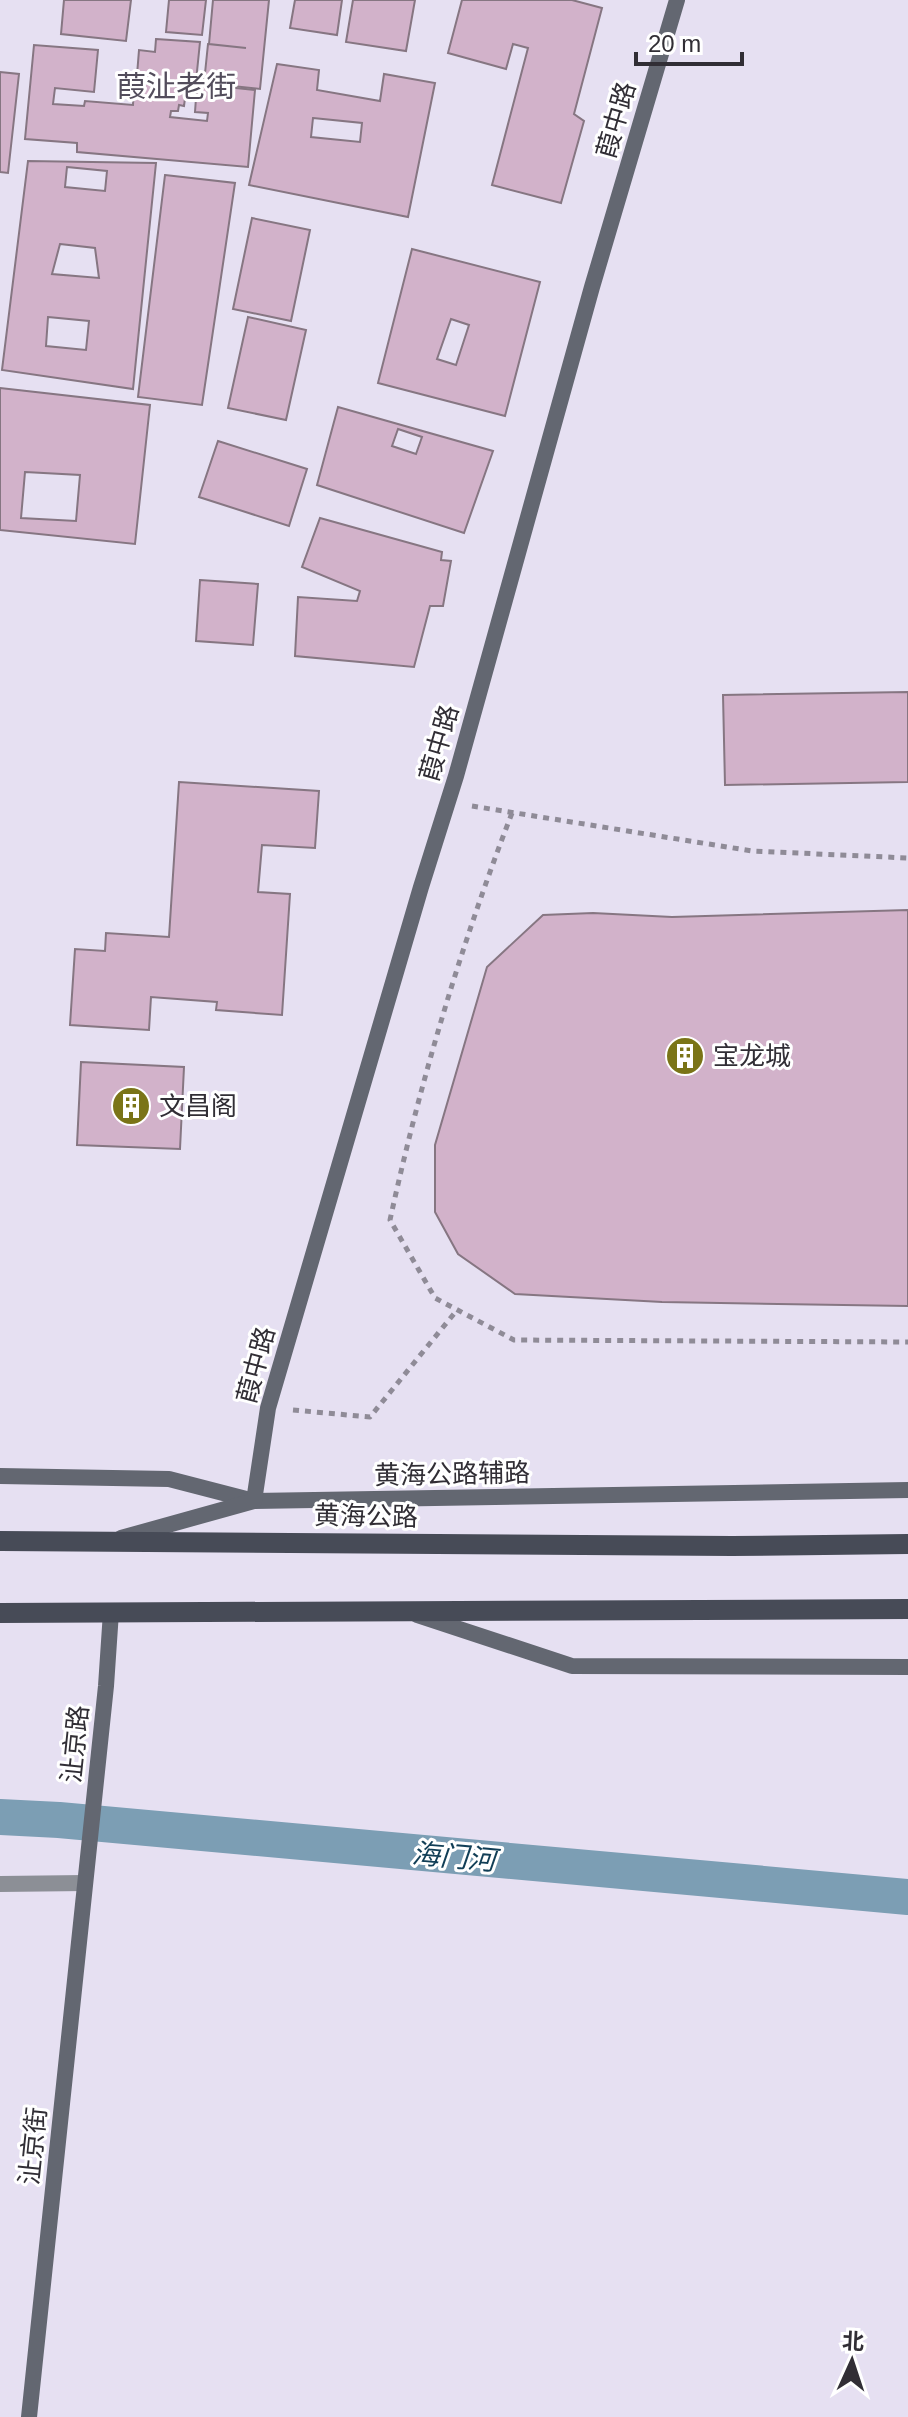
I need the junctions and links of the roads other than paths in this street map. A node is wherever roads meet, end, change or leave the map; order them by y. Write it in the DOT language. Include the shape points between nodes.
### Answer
graph roads {
  1 [pos="677,0"];
  2 [pos="0,1476"];
  3 [pos="908,1490"];
  4 [pos="254,1501"];
  5 [pos="113,1540"];
  6 [pos="0,1541"];
  7 [pos="908,1544"];
  8 [pos="908,1609"];
  9 [pos="111,1612"];
  10 [pos="408,1612"];
  11 [pos="0,1613"];
  12 [pos="908,1667"];
  13 [pos="85,1882"];
  14 [pos="0,1884"];
  15 [pos="29,2417"];
  1 -- 4 [label="street, 葭中路" via="268,1408"];
  2 -- 4 [label="street, 黄海公路辅路" via="169,1479"];
  3 -- 4 [label="street, 黄海公路辅路"];
  4 -- 5 [label="street"];
  5 -- 6 [label="main road, 黄海公路"];
  5 -- 7 [label="main road, 黄海公路"];
  8 -- 10 [label="main road"];
  9 -- 10 [label="main road"];
  9 -- 11 [label="main road"];
  9 -- 13 [label="street, 沚京路"];
  10 -- 12 [label="street" via="572,1666"];
  13 -- 14 [label="street"];
  13 -- 15 [label="street, 沚京街"];
}
